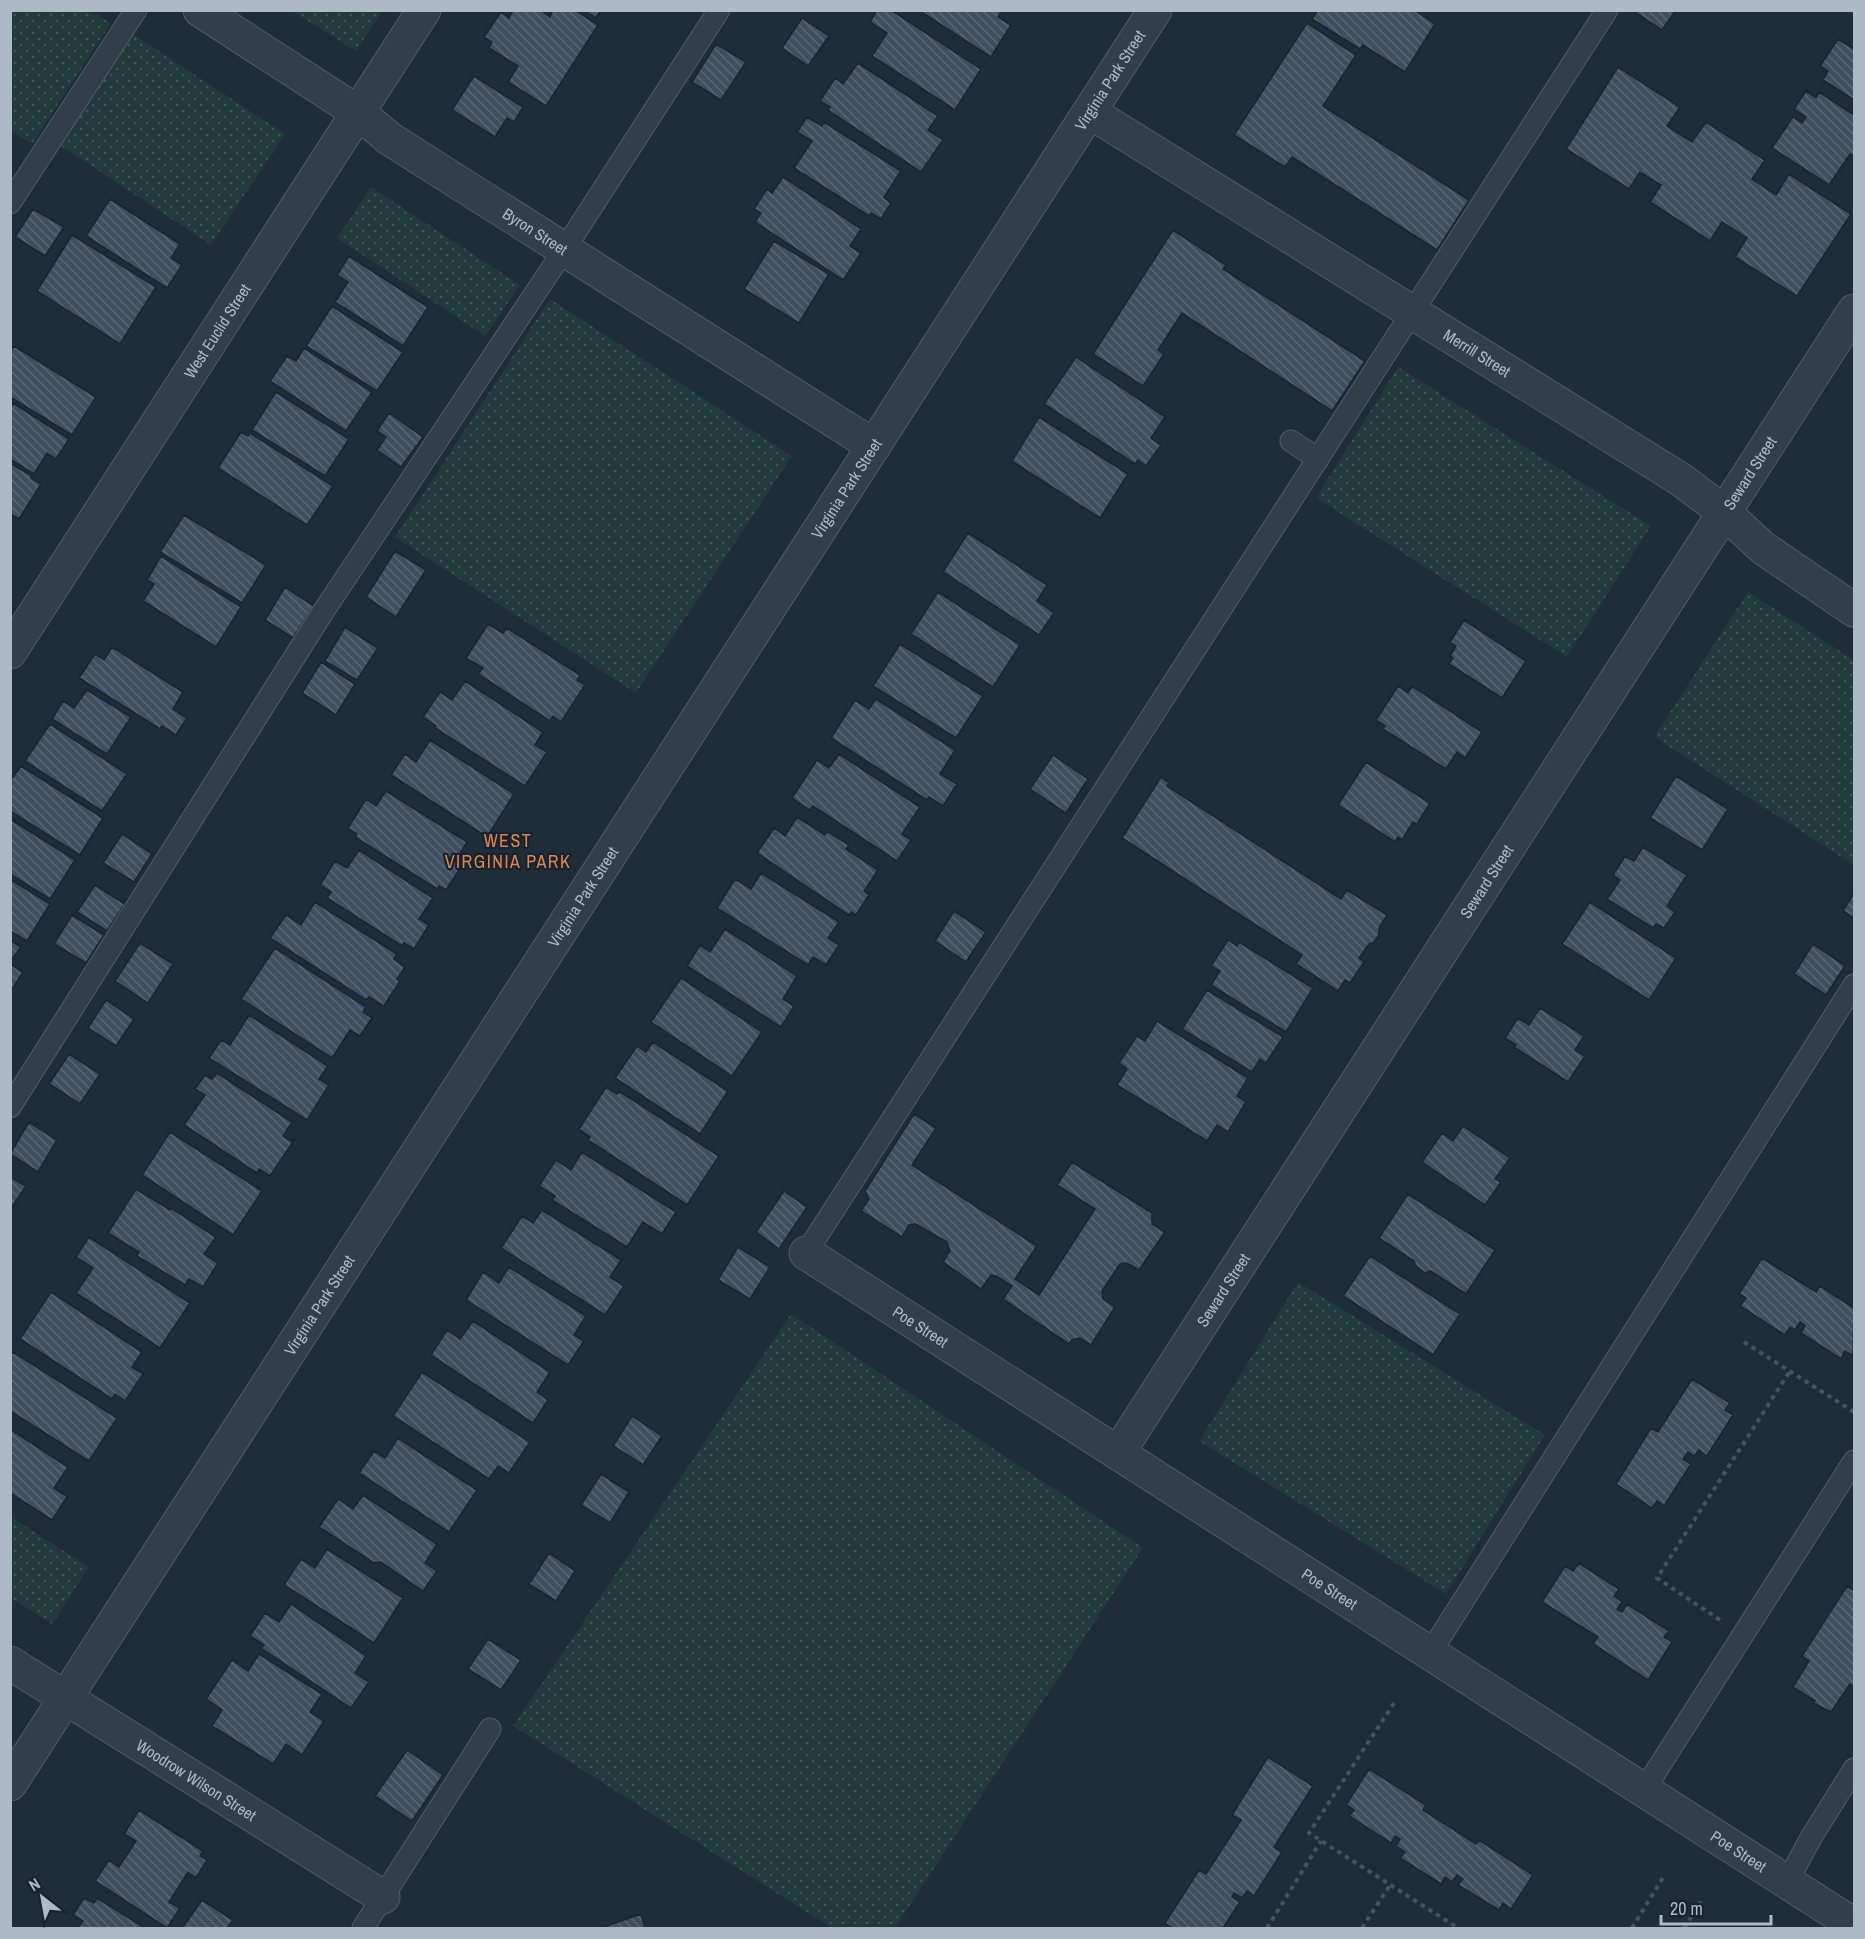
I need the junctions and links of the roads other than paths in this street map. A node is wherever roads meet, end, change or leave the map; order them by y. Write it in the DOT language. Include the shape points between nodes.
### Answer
graph roads {
  1 [pos="136,10"];
  2 [pos="200,10"];
  3 [pos="424,10"];
  4 [pos="718,10"];
  5 [pos="1155,10"];
  6 [pos="1606,10"];
  7 [pos="1090,112"];
  8 [pos="359,113"];
  9 [pos="10,203"];
  10 [pos="564,250"];
  11 [pos="1854,311"];
  12 [pos="1412,312"];
  13 [pos="1291,441"];
  14 [pos="874,446"];
  15 [pos="1318,459"];
  16 [pos="1724,512"];
  17 [pos="1854,610"];
  18 [pos="10,652"];
  19 [pos="1854,985"];
  20 [pos="10,1107"];
  21 [pos="806,1253"];
  22 [pos="1118,1453"];
  23 [pos="1854,1461"];
  24 [pos="1430,1653"];
  25 [pos="10,1663"];
  26 [pos="66,1697"];
  27 [pos="490,1729"];
  28 [pos="1854,1769"];
  29 [pos="10,1784"];
  30 [pos="1644,1790"];
  31 [pos="1787,1882"];
  32 [pos="383,1897"];
  33 [pos="1854,1925"];
  34 [pos="363,1929"];
  1 -- 9 [label="lane"];
  2 -- 8 [label="street, Byron Street"];
  3 -- 8 [label="street, West Euclid Street"];
  4 -- 10 [label="lane"];
  5 -- 7 [label="street, Virginia Park Street"];
  6 -- 12 [label="lane"];
  7 -- 12 [label="street, Merrill Street"];
  7 -- 14 [label="street, Virginia Park Street"];
  8 -- 10 [label="street, Byron Street" via="390,139"];
  8 -- 18 [label="street, West Euclid Street"];
  10 -- 14 [label="street, Byron Street"];
  10 -- 20 [label="lane" via="323,612"];
  11 -- 16 [label="street, Seward Street"];
  12 -- 15 [label="lane"];
  12 -- 16 [label="street, Merrill Street" via="1680,479"];
  13 -- 15 [label="lane"];
  14 -- 26 [label="street, Virginia Park Street"];
  15 -- 21 [label="lane"];
  16 -- 17 [label="street, Merrill Street" via="1763,548"];
  16 -- 22 [label="street, Seward Street"];
  19 -- 24 [label="lane"];
  21 -- 22 [label="street, Poe Street"];
  22 -- 24 [label="street, Poe Street"];
  23 -- 30 [label="lane"];
  24 -- 30 [label="street, Poe Street"];
  25 -- 26 [label="street, Woodrow Wilson Street"];
  26 -- 29 [label="street, Virginia Park Street"];
  26 -- 32 [label="street, Woodrow Wilson Street"];
  27 -- 32 [label="lane"];
  28 -- 31 [label="lane"];
  30 -- 31 [label="street, Poe Street"];
  31 -- 33 [label="street, Poe Street"];
  32 -- 34 [label="lane"];
}
